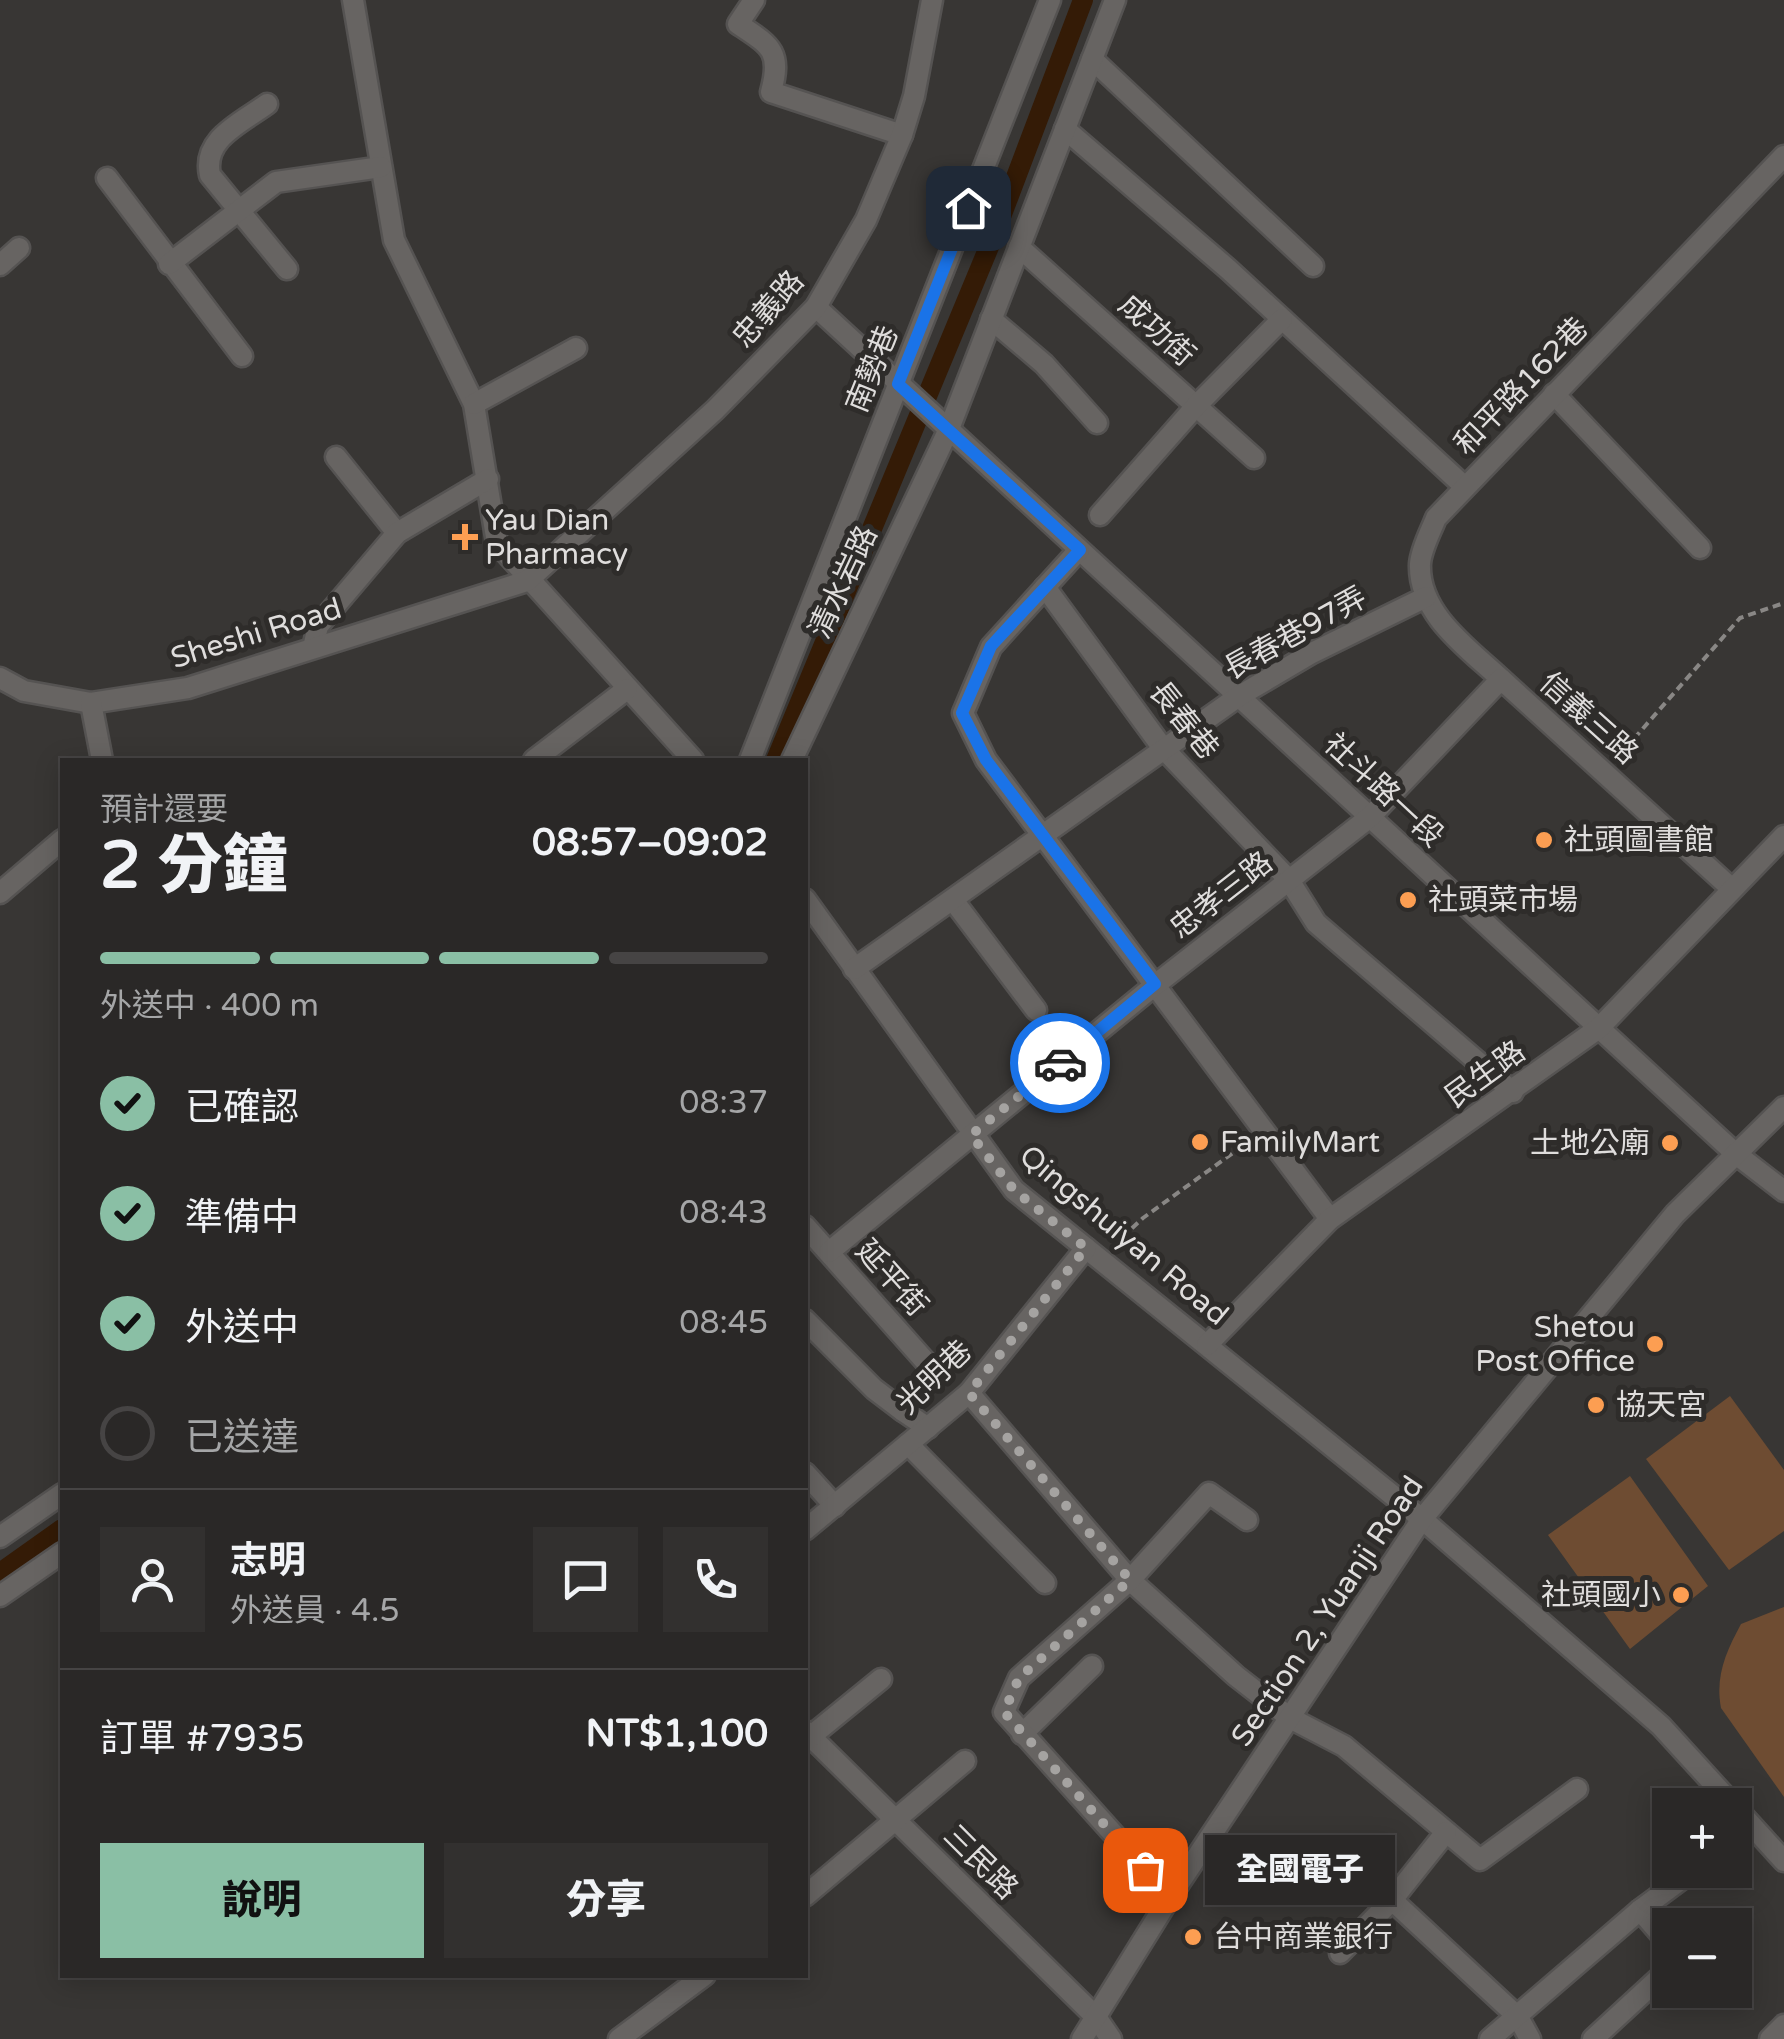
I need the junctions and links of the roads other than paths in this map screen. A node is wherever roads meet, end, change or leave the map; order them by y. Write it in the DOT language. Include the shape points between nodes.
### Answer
graph roads {
  1 [pos="352,0"];
  2 [pos="754,0"];
  3 [pos="932,0"];
  4 [pos="1050,0"];
  5 [pos="1115,0"];
  6 [pos="1092,59"];
  7 [pos="267,104"];
  8 [pos="1065,129"];
  9 [pos="902,135"];
  10 [pos="1784,156"];
  11 [pos="381,168"];
  12 [pos="106,178"];
  13 [pos="239,210"];
  14 [pos="1019,247"];
  15 [pos="19,248"];
  16 [pos="169,264"];
  17 [pos="0,265"];
  18 [pos="1313,266"];
  19 [pos="287,270"];
  20 [pos="816,307"];
  21 [pos="992,319"];
  22 [pos="1282,319"];
  23 [pos="576,348"];
  24 [pos="242,356"];
  25 [pos="899,384"];
  26 [pos="1554,394"];
  27 [pos="474,404"];
  28 [pos="1196,406"];
  29 [pos="1096,423"];
  30 [pos="948,429"];
  31 [pos="336,456"];
  32 [pos="1254,458"];
  33 [pos="488,479"];
  34 [pos="1465,488"];
  35 [pos="1100,515"];
  36 [pos="397,534"];
  37 [pos="1700,548"];
  38 [pos="1080,550"];
  39 [pos="527,580"];
  40 [pos="1045,587"];
  41 [pos="1426,597"];
  42 [pos="314,648"];
  43 [pos="0,678"];
  44 [pos="1502,679"];
  45 [pos="627,689"];
  46 [pos="1239,696"];
  47 [pos="90,703"];
  48 [pos="1164,750"];
  49 [pos="102,758"];
  50 [pos="537,758"];
  51 [pos="690,758"];
  52 [pos="751,758"];
  53 [pos="793,758"];
  54 [pos="1370,817"];
  55 [pos="1044,836"];
  56 [pos="1784,836"];
  57 [pos="60,842"];
  58 [pos="1289,880"];
  59 [pos="1732,889"];
  60 [pos="1,890"];
  61 [pos="953,900"];
  62 [pos="808,903"];
  63 [pos="854,969"];
  64 [pos="1155,984"];
  65 [pos="1036,1010"];
  66 [pos="1599,1028"];
  67 [pos="1513,1092"];
  68 [pos="1784,1107"];
  69 [pos="971,1135"];
  70 [pos="1736,1154"];
  71 [pos="1784,1191"];
  72 [pos="1330,1219"];
  73 [pos="808,1229"];
  74 [pos="829,1252"];
  75 [pos="1093,1253"];
  76 [pos="808,1323"];
  77 [pos="1207,1346"];
  78 [pos="969,1393"];
  79 [pos="903,1411"];
  80 [pos="928,1428"];
  81 [pos="908,1444"];
  82 [pos="808,1477"];
  83 [pos="60,1495"];
  84 [pos="835,1506"];
  85 [pos="1422,1519"];
  86 [pos="1247,1520"];
  87 [pos="808,1528"];
  88 [pos="0,1537"];
  89 [pos="60,1554"];
  90 [pos="1130,1580"];
  91 [pos="1045,1582"];
  92 [pos="0,1596"];
  93 [pos="1092,1666"];
  94 [pos="881,1679"];
  95 [pos="1290,1718"];
  96 [pos="1022,1734"];
  97 [pos="808,1735"];
  98 [pos="808,1737"];
  99 [pos="965,1761"];
  100 [pos="1578,1788"];
  101 [pos="1713,1788"];
  102 [pos="896,1821"];
  103 [pos="1752,1830"];
  104 [pos="1446,1832"];
  105 [pos="1784,1861"];
  106 [pos="1670,1888"];
  107 [pos="808,1894"];
  108 [pos="1170,1897"];
  109 [pos="1392,1900"];
  110 [pos="1640,1910"];
  111 [pos="1652,1924"];
  112 [pos="1340,1953"];
  113 [pos="701,1978"];
  114 [pos="1652,1985"];
  115 [pos="1518,2016"];
  116 [pos="1096,2018"];
  117 [pos="1784,2025"];
  118 [pos="619,2039"];
  119 [pos="1082,2039"];
  120 [pos="1111,2039"];
  121 [pos="1490,2039"];
  122 [pos="1530,2039"];
  123 [pos="1593,2039"];
  124 [pos="1770,2039"];
  1 -- 11 [label="street"];
  2 -- 9 [label="street" via="738,24 770,45 778,67 770,92"];
  3 -- 9 [label="street, 忠義路"];
  4 -- 25 [label="street, 南勢巷"];
  5 -- 6 [label="street"];
  6 -- 8 [label="street"];
  6 -- 18 [label="street"];
  7 -- 13 [label="street" via="212,146 206,158 210,175"];
  8 -- 14 [label="street"];
  8 -- 22 [label="street"];
  9 -- 20 [label="street, 忠義路" via="866,220"];
  10 -- 26 [label="street, 和平路162巷"];
  11 -- 13 [label="street" via="276,182"];
  11 -- 27 [label="street" via="394,240"];
  12 -- 16 [label="street"];
  13 -- 16 [label="street"];
  13 -- 19 [label="street"];
  14 -- 21 [label="street, 清水岩路"];
  14 -- 28 [label="street, 成功街"];
  15 -- 17 [label="street"];
  16 -- 24 [label="street"];
  20 -- 25 [label="street"];
  20 -- 39 [label="street, 忠義路" via="715,410"];
  21 -- 29 [label="street"];
  21 -- 30 [label="street, 清水岩路"];
  22 -- 28 [label="street"];
  22 -- 34 [label="street"];
  23 -- 27 [label="street"];
  25 -- 30 [label="street, 社斗路一段"];
  25 -- 52 [label="street, 南勢巷"];
  26 -- 34 [label="street, 和平路162巷"];
  26 -- 37 [label="street"];
  27 -- 33 [label="street"];
  28 -- 32 [label="street, 成功街"];
  28 -- 35 [label="street"];
  30 -- 38 [label="street, 社斗路一段"];
  30 -- 53 [label="street, 清水岩路"];
  31 -- 36 [label="street"];
  33 -- 36 [label="street"];
  33 -- 39 [label="street" via="497,542"];
  34 -- 41 [label="street, 和平路162巷" via="1436,518 1420,562"];
  36 -- 42 [label="street" via="318,626"];
  38 -- 40 [label="street"];
  38 -- 46 [label="street, 社斗路一段"];
  39 -- 42 [label="street, Sheshi Road"];
  39 -- 45 [label="street"];
  40 -- 48 [label="street, 長春巷"];
  40 -- 55 [label="street" via="991,646 962,713 986,760"];
  41 -- 44 [label="street" via="1448,630"];
  41 -- 46 [label="street, 長春巷97弄"];
  42 -- 47 [label="street, Sheshi Road" via="188,688"];
  43 -- 47 [label="street, Sheshi Road" via="24,692"];
  44 -- 54 [label="street, 信義三路"];
  44 -- 59 [label="street, 信義三路"];
  45 -- 50 [label="street"];
  45 -- 51 [label="street"];
  46 -- 48 [label="street, 長春巷97弄"];
  46 -- 54 [label="street, 社斗路一段"];
  47 -- 49 [label="street"];
  48 -- 55 [label="street, 長春巷97弄"];
  48 -- 58 [label="street, 長春巷"];
  54 -- 58 [label="street, 忠孝三路"];
  54 -- 66 [label="street, 社斗路一段"];
  55 -- 61 [label="street, 長春巷97弄"];
  55 -- 64 [label="street"];
  56 -- 59 [label="street, 民生路"];
  57 -- 60 [label="street"];
  58 -- 64 [label="street, 忠孝三路"];
  58 -- 67 [label="street, 長春巷" via="1316,923"];
  59 -- 66 [label="street, 民生路"];
  61 -- 63 [label="street, 長春巷97弄"];
  61 -- 65 [label="street"];
  62 -- 63 [label="street, Qingshuiyan Road"];
  63 -- 69 [label="street, Qingshuiyan Road"];
  64 -- 69 [label="street, 忠孝三路"];
  64 -- 72 [label="street"];
  66 -- 67 [label="street, 民生路"];
  66 -- 70 [label="street, 社斗路一段"];
  67 -- 72 [label="street, 民生路"];
  68 -- 70 [label="street, Section 2, Yuanji Road"];
  69 -- 74 [label="street, 忠孝三路"];
  69 -- 75 [label="street, Qingshuiyan Road" via="1014,1190"];
  70 -- 71 [label="street, 社斗路一段"];
  70 -- 85 [label="street, Section 2, Yuanji Road" via="1675,1214"];
  72 -- 77 [label="street, 民生路"];
  73 -- 74 [label="street, 延平街"];
  74 -- 79 [label="street, 延平街" via="934,1370"];
  75 -- 77 [label="street, Qingshuiyan Road"];
  75 -- 78 [label="street, 光明巷"];
  76 -- 79 [label="street"];
  77 -- 85 [label="street, Qingshuiyan Road"];
  78 -- 80 [label="street, 光明巷"];
  78 -- 90 [label="street"];
  79 -- 80 [label="street"];
  80 -- 81 [label="street, 光明巷"];
  81 -- 84 [label="street, 光明巷"];
  81 -- 91 [label="street"];
  82 -- 84 [label="street"];
  83 -- 88 [label="street"];
  84 -- 87 [label="street, 光明巷"];
  85 -- 95 [label="street, Section 2, Yuanji Road"];
  85 -- 101 [label="street, Qingshuiyan Road" via="1661,1726"];
  86 -- 90 [label="street" via="1209,1493"];
  89 -- 92 [label="street"];
  90 -- 95 [label="street"];
  90 -- 96 [label="street" via="1019,1678 1004,1712"];
  93 -- 96 [label="street"];
  94 -- 97 [label="street"];
  95 -- 104 [label="street" via="1344,1746"];
  95 -- 108 [label="street, Section 2, Yuanji Road"];
  96 -- 108 [label="street"];
  98 -- 102 [label="street, 三民路"];
  99 -- 102 [label="street"];
  100 -- 104 [label="street" via="1480,1860"];
  102 -- 107 [label="street"];
  102 -- 116 [label="street, 三民路"];
  103 -- 105 [label="street, Qingshuiyan Road"];
  104 -- 109 [label="street"];
  106 -- 110 [label="street"];
  108 -- 116 [label="street, Section 2, Yuanji Road"];
  109 -- 112 [label="street"];
  109 -- 115 [label="street"];
  110 -- 111 [label="street"];
  110 -- 115 [label="street"];
  113 -- 118 [label="street"];
  114 -- 123 [label="street"];
  115 -- 121 [label="street"];
  115 -- 122 [label="street"];
  116 -- 119 [label="street, Section 2, Yuanji Road"];
  116 -- 120 [label="street, 三民路"];
  117 -- 124 [label="street"];
}
